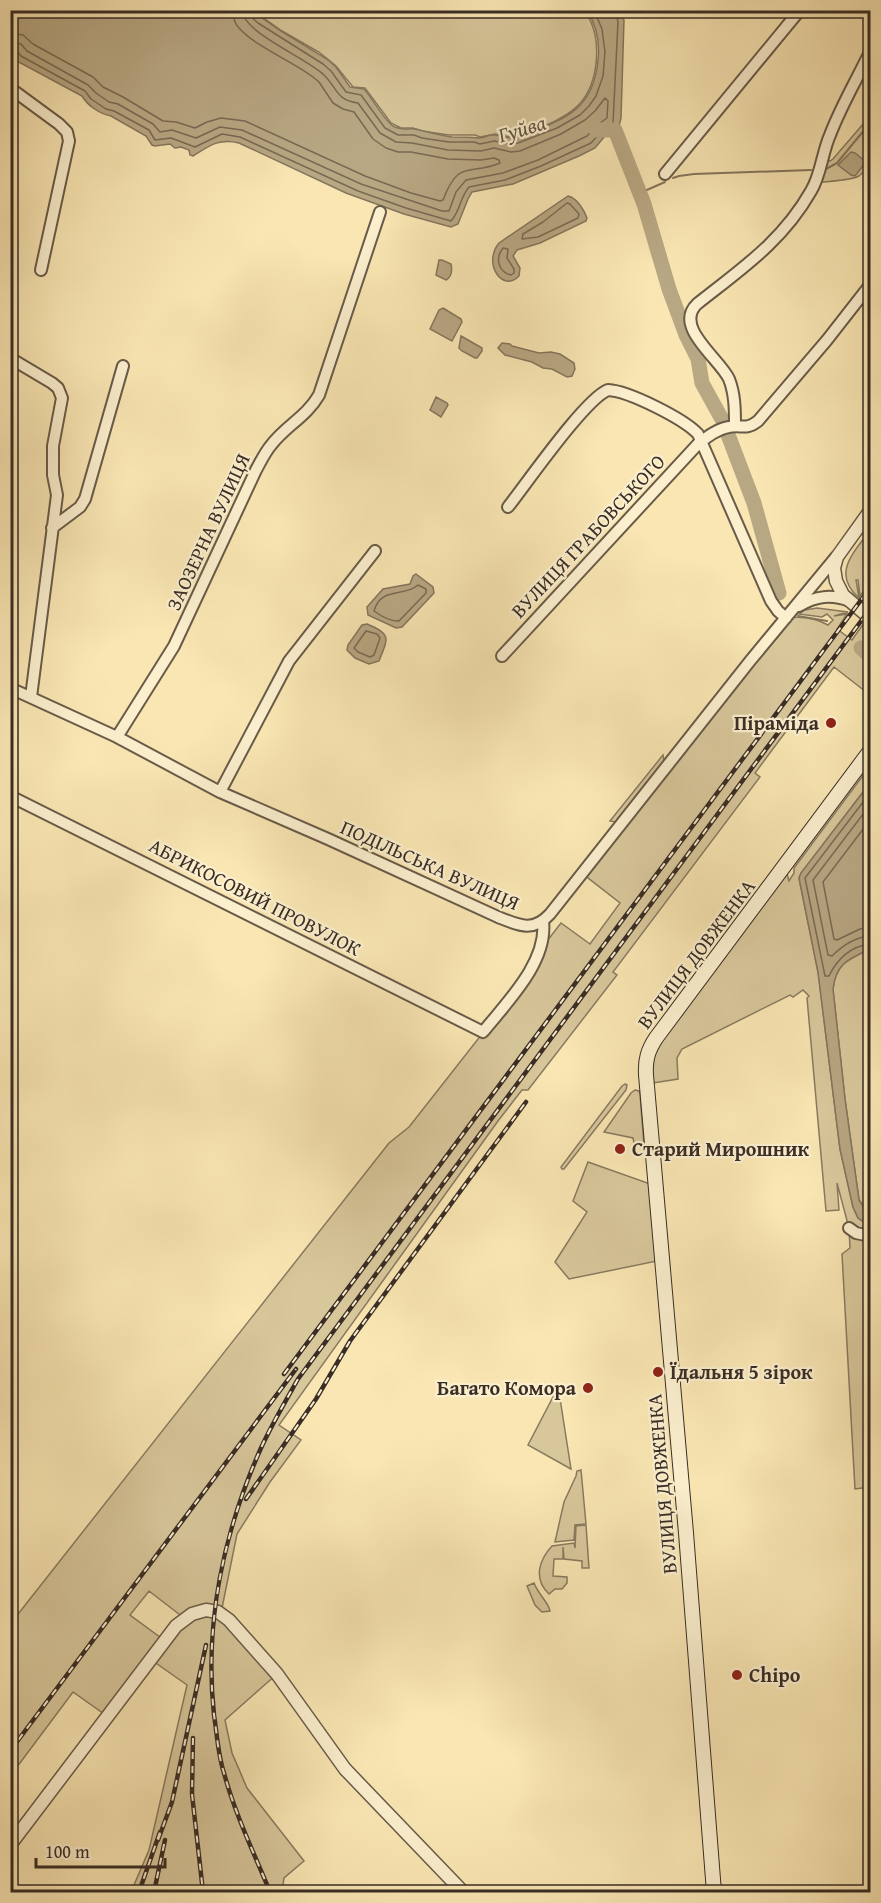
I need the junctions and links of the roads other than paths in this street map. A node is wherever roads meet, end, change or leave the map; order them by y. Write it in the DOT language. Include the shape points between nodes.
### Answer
graph roads {
  1 [pos="800,10"];
  2 [pos="870,52"];
  3 [pos="10,88"];
  4 [pos="665,174"];
  5 [pos="380,212"];
  6 [pos="41,270"];
  7 [pos="870,285"];
  8 [pos="10,358"];
  9 [pos="123,366"];
  10 [pos="735,426"];
  11 [pos="702,441"];
  12 [pos="508,507"];
  13 [pos="870,511"];
  14 [pos="52,528"];
  15 [pos="375,551"];
  16 [pos="837,556"];
  17 [pos="850,601"];
  18 [pos="789,614"];
  19 [pos="870,618"];
  20 [pos="502,656"];
  21 [pos="10,688"];
  22 [pos="31,697"];
  23 [pos="117,738"];
  24 [pos="870,751"];
  25 [pos="220,792"];
  26 [pos="10,796"];
  27 [pos="543,921"];
  28 [pos="849,1228"];
  29 [pos="870,1236"];
  30 [pos="10,1845"];
  31 [pos="464,1893"];
  32 [pos="714,1893"];
  1 -- 4 [label="street"];
  2 -- 10 [label="street" via="830,134 815,183 805,200 769,247 691,311 689,319 694,331 731,384"];
  3 -- 6 [label="street" via="65,128 69,136"];
  5 -- 23 [label="street, ЗАОЗЕРНА ВУЛИЦЯ" via="319,395 313,406 265,453 174,646"];
  7 -- 10 [label="street" via="758,421 747,427"];
  8 -- 14 [label="street" via="45,378 61,393 53,446 57,495"];
  9 -- 14 [label="street" via="85,499"];
  10 -- 11 [label="street"];
  11 -- 12 [label="street" via="693,429 676,418 624,392 608,390 585,410"];
  11 -- 18 [label="street" via="771,601"];
  11 -- 20 [label="street, ВУЛИЦЯ ГРАБОВСЬКОГО"];
  13 -- 16 [label="street"];
  14 -- 22 [label="street"];
  15 -- 25 [label="street" via="289,661"];
  16 -- 17 [label="street" via="836,581"];
  16 -- 18 [label="street"];
  17 -- 18 [label="street" via="817,597"];
  17 -- 19 [label="street"];
  18 -- 27 [label="street"];
  21 -- 22 [label="street, ПОДІЛЬСЬКА ВУЛИЦЯ"];
  22 -- 23 [label="street, ПОДІЛЬСЬКА ВУЛИЦЯ"];
  23 -- 25 [label="street, ПОДІЛЬСЬКА ВУЛИЦЯ"];
  24 -- 32 [label="main road, ВУЛИЦЯ ДОВЖЕНКА" via="656,1038 646,1060"];
  25 -- 27 [label="street, ПОДІЛЬСЬКА ВУЛИЦЯ" via="514,924 530,926"];
  26 -- 27 [label="street, АБРИКОСОВИЙ ПРОВУЛОК" via="483,1032 532,968 543,942"];
  28 -- 29 [label="street"];
  30 -- 31 [label="street" via="176,1626 195,1612 213,1610 229,1620 277,1674 352,1777"];
}
